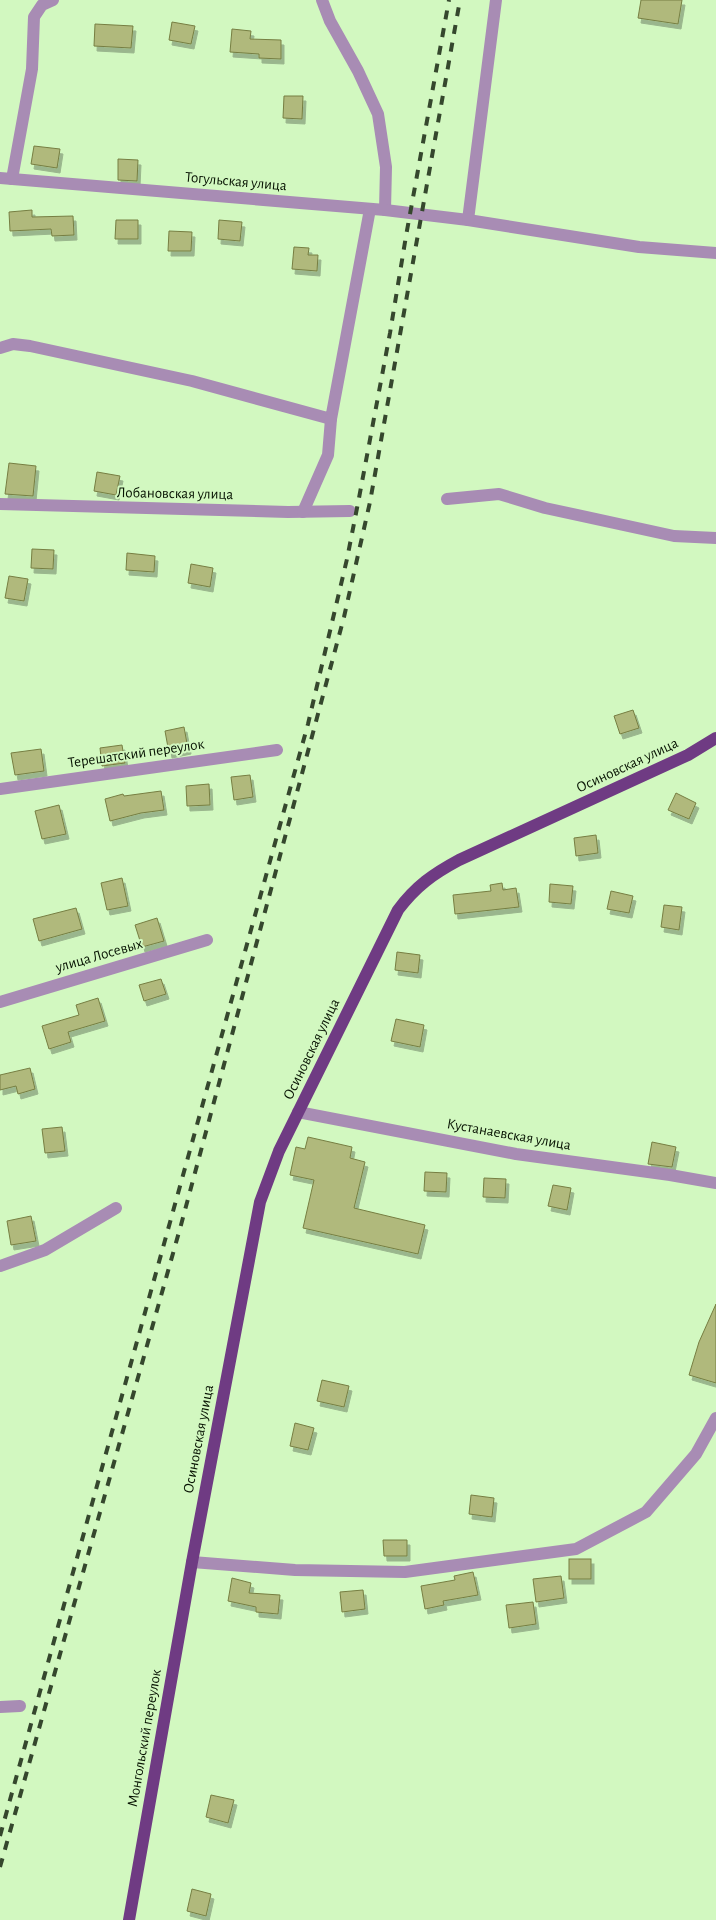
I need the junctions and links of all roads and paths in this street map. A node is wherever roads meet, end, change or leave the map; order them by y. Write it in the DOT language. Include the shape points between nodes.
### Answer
graph roads {
  1 [pos="52,0"];
  2 [pos="322,0"];
  3 [pos="496,0"];
  4 [pos="6,178"];
  5 [pos="370,209"];
  6 [pos="386,210"];
  7 [pos="468,220"];
  8 [pos="716,252"];
  9 [pos="0,348"];
  10 [pos="330,419"];
  11 [pos="446,499"];
  12 [pos="0,504"];
  13 [pos="350,511"];
  14 [pos="304,512"];
  15 [pos="716,538"];
  16 [pos="716,738"];
  17 [pos="277,750"];
  18 [pos="0,789"];
  19 [pos="207,940"];
  20 [pos="0,1002"];
  21 [pos="298,1112"];
  22 [pos="716,1182"];
  23 [pos="116,1208"];
  24 [pos="0,1266"];
  25 [pos="716,1418"];
  26 [pos="192,1562"];
  27 [pos="20,1706"];
  28 [pos="0,1707"];
  29 [pos="129,1920"];
  1 -- 4 [label="street" via="42,5 34,16 32,69"];
  2 -- 6 [label="street" via="378,114 386,167"];
  3 -- 7 [label="street"];
  4 -- 5 [label="street, Тогульская улица"];
  5 -- 6 [label="street, Тогульская улица"];
  5 -- 10 [label="street"];
  6 -- 7 [label="street, Тогульская улица"];
  7 -- 8 [label="street, Тогульская улица" via="639,247"];
  9 -- 10 [label="street" via="13,344 30,346 192,382"];
  10 -- 14 [label="street" via="328,456"];
  11 -- 15 [label="street" via="499,494 545,508 674,536"];
  12 -- 14 [label="street, Лобановская улица"];
  13 -- 14 [label="street, Лобановская улица"];
  16 -- 21 [label="main road, Осиновская улица" via="688,755 459,860 434,874 411,893 398,910"];
  17 -- 18 [label="street, Терешатский переулок"];
  19 -- 20 [label="street, улица Лосевых"];
  21 -- 22 [label="street, Кустанаевская улица" via="516,1154"];
  21 -- 26 [label="main road, Осиновская улица" via="260,1202"];
  23 -- 24 [label="street" via="45,1250"];
  25 -- 26 [label="street" via="696,1454 646,1512 576,1549 405,1572 295,1570"];
  26 -- 29 [label="main road, Монгольский переулок"];
  27 -- 28 [label="street"];
}
